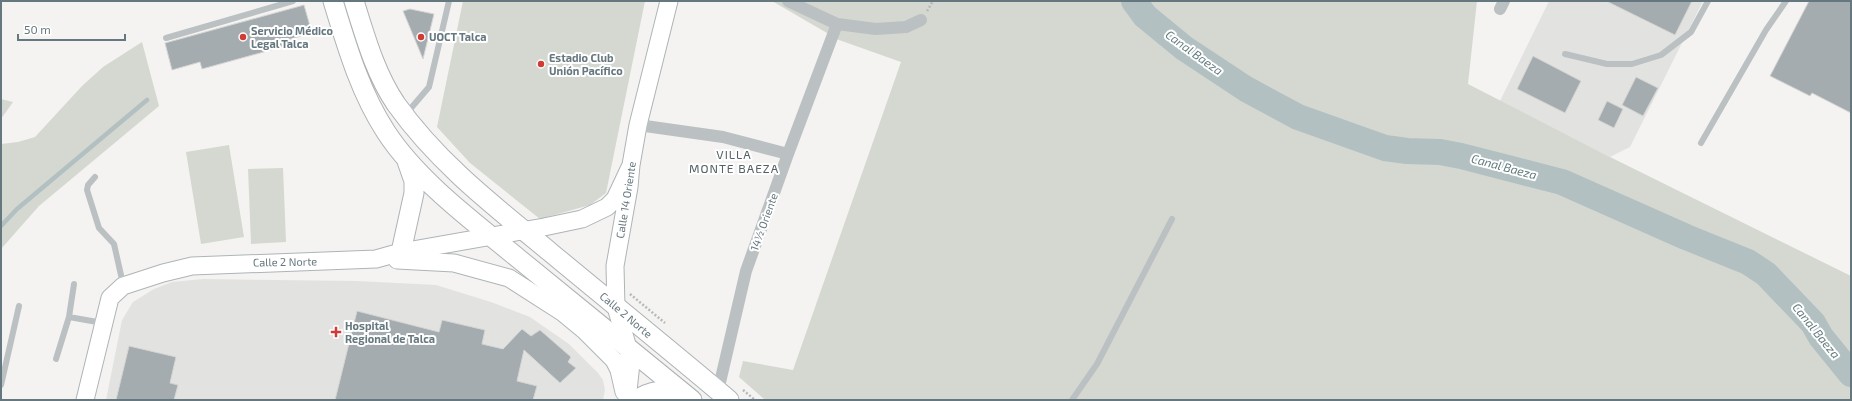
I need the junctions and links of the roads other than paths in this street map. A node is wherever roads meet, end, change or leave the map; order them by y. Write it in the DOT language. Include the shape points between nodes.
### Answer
graph roads {
  1 [pos="293,1"];
  2 [pos="333,1"];
  3 [pos="354,1"];
  4 [pos="449,1"];
  5 [pos="669,1"];
  6 [pos="788,1"];
  7 [pos="1708,1"];
  8 [pos="1786,1"];
  9 [pos="921,20"];
  10 [pos="835,30"];
  11 [pos="166,38"];
  12 [pos="1566,54"];
  13 [pos="405,115"];
  14 [pos="638,125"];
  15 [pos="1702,143"];
  16 [pos="404,154"];
  17 [pos="788,154"];
  18 [pos="630,165"];
  19 [pos="95,177"];
  20 [pos="1172,219"];
  21 [pos="523,230"];
  22 [pos="492,236"];
  23 [pos="401,252"];
  24 [pos="376,259"];
  25 [pos="74,284"];
  26 [pos="123,286"];
  27 [pos="19,306"];
  28 [pos="616,306"];
  29 [pos="69,317"];
  30 [pos="103,322"];
  31 [pos="628,348"];
  32 [pos="56,359"];
  33 [pos="1,385"];
  34 [pos="724,395"];
  35 [pos="687,396"];
  36 [pos="85,400"];
  37 [pos="627,400"];
  38 [pos="637,400"];
  39 [pos="1072,400"];
  1 -- 11 [label="lane"];
  2 -- 16 [label="main road" via="350,57 368,101 387,133"];
  3 -- 13 [label="main road" via="375,65"];
  4 -- 13 [label="lane" via="429,87"];
  5 -- 14 [label="street, Calle 14 Oriente"];
  6 -- 10 [label="street"];
  7 -- 12 [label="lane" via="1691,32 1661,55 1632,64 1607,64"];
  8 -- 15 [label="lane" via="1766,30"];
  9 -- 10 [label="street" via="906,27"];
  10 -- 17 [label="street, 14½ Oriente"];
  13 -- 21 [label="main road" via="450,168"];
  14 -- 17 [label="street" via="723,137"];
  14 -- 18 [label="street, Calle 14 Oriente"];
  16 -- 22 [label="main road" via="416,170"];
  16 -- 23 [label="main road" via="414,181 414,193"];
  17 -- 34 [label="street, 14½ Oriente" via="742,284"];
  18 -- 21 [label="street, Calle 2 Norte" via="621,188 608,207 582,219"];
  18 -- 28 [label="street, Calle 14 Oriente" via="630,187 615,266"];
  19 -- 26 [label="lane" via="87,190 99,228 114,244"];
  20 -- 39 [label="lane" via="1097,364"];
  21 -- 22 [label="street, Calle 2 Norte"];
  21 -- 28 [label="main road, Calle 2 Norte"];
  22 -- 23 [label="street, Calle 2 Norte"];
  22 -- 31 [label="main road"];
  23 -- 24 [label="street, Calle 2 Norte"];
  24 -- 26 [label="street, Calle 2 Norte" via="192,266"];
  24 -- 37 [label="street" via="454,263 509,278 562,312 614,360"];
  25 -- 29 [label="lane"];
  26 -- 30 [label="street, Calle 2 Norte" via="108,301"];
  27 -- 33 [label="lane"];
  28 -- 31 [label="street, Calle 14 Oriente"];
  28 -- 34 [label="main road, Calle 2 Norte"];
  29 -- 30 [label="lane"];
  29 -- 32 [label="lane"];
  30 -- 36 [label="street, Calle 2 Norte"];
  31 -- 35 [label="main road"];
  31 -- 37 [label="street, Calle 14 Oriente" via="631,370"];
  35 -- 38 [label="main road" via="657,391"];
}
